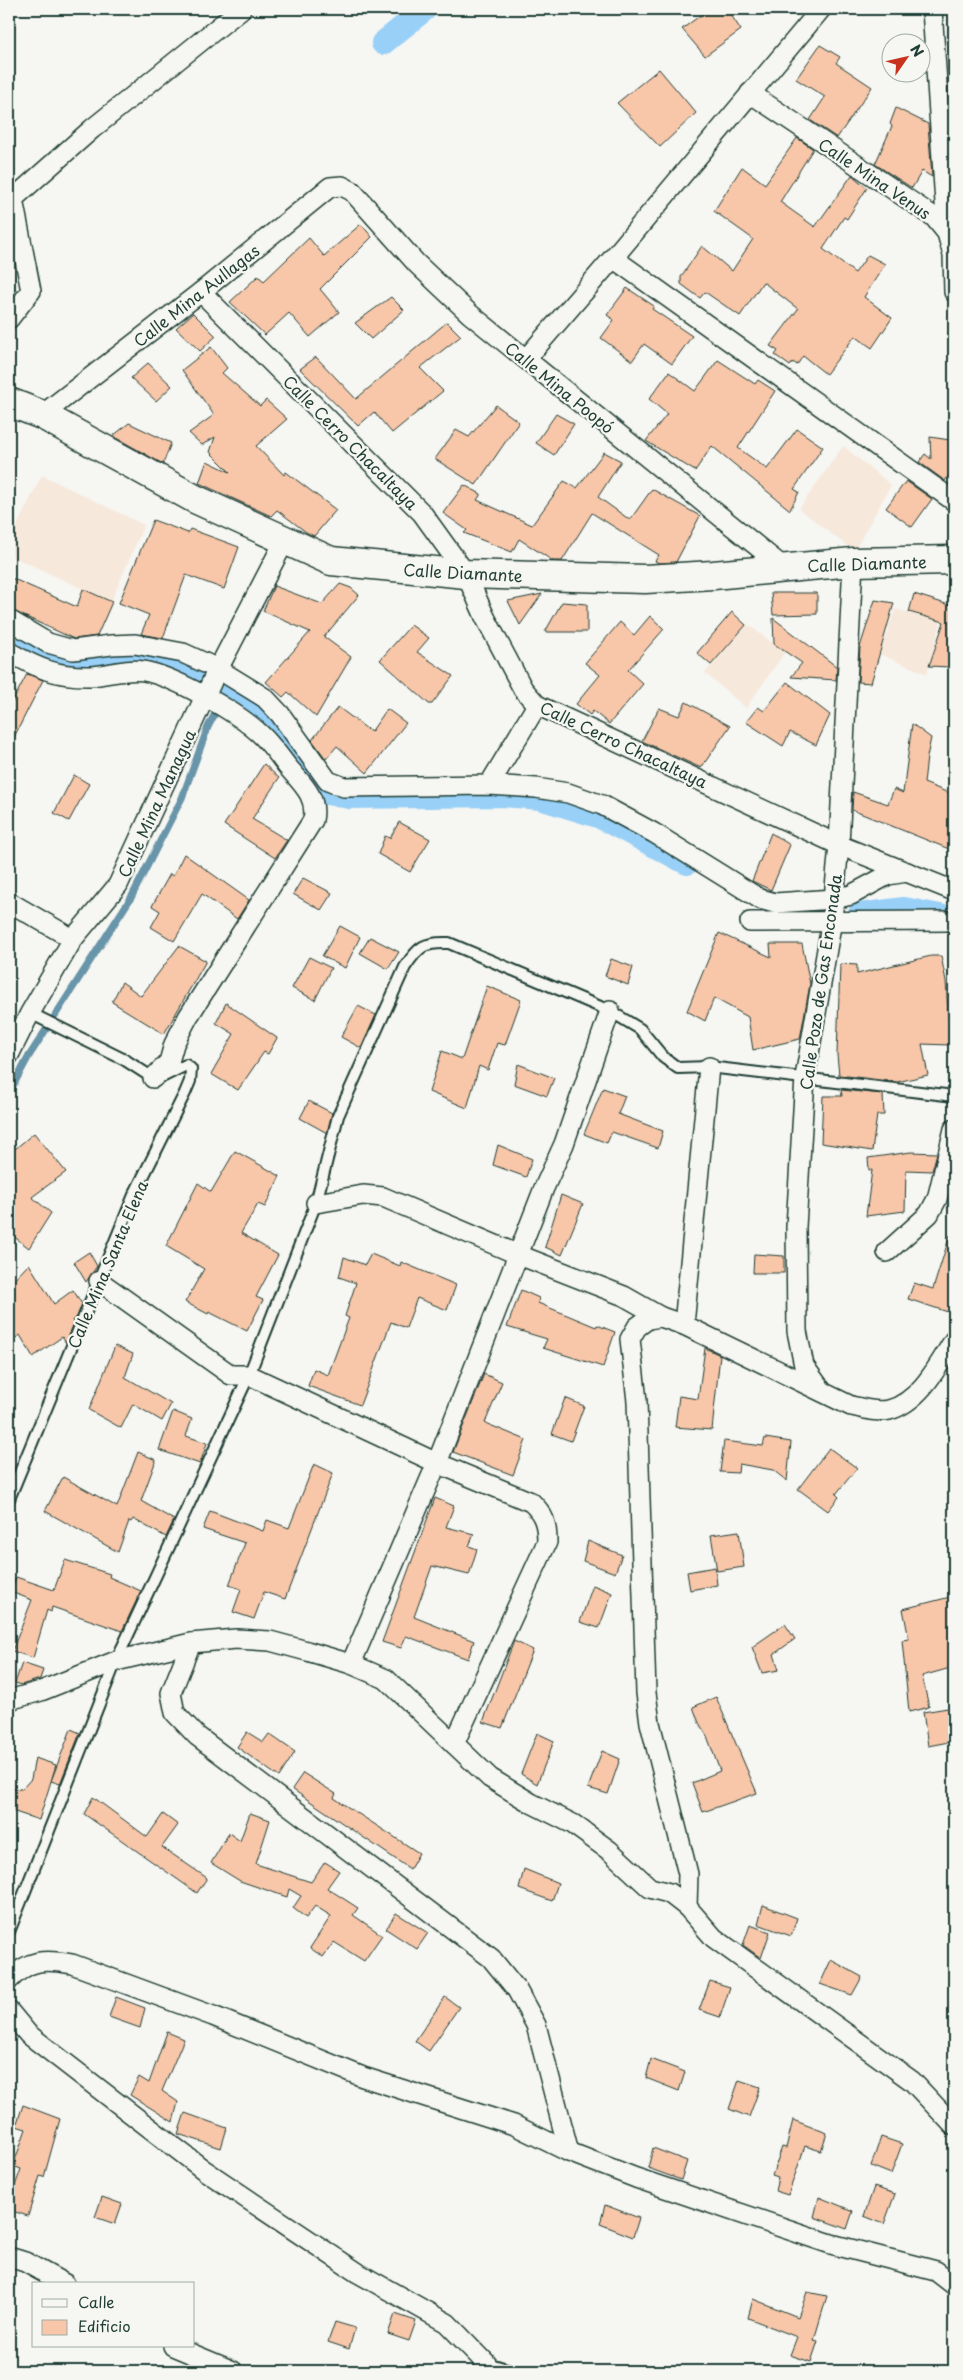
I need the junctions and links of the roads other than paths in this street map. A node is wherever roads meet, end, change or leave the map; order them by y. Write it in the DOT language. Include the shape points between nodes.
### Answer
graph roads {
  1 [pos="241,9"];
  2 [pos="821,9"];
  3 [pos="932,9"];
  4 [pos="750,93"];
  5 [pos="352,191"];
  6 [pos="947,233"];
  7 [pos="613,258"];
  8 [pos="201,292"];
  9 [pos="954,292"];
  10 [pos="9,319"];
  11 [pos="526,358"];
  12 [pos="9,402"];
  13 [pos="42,415"];
  14 [pos="954,501"];
  15 [pos="285,540"];
  16 [pos="954,560"];
  17 [pos="853,562"];
  18 [pos="783,568"];
  19 [pos="466,574"];
  20 [pos="9,620"];
  21 [pos="9,652"];
  22 [pos="218,668"];
  23 [pos="204,696"];
  24 [pos="537,705"];
  25 [pos="489,785"];
  26 [pos="839,845"];
  27 [pos="906,872"];
  28 [pos="954,891"];
  29 [pos="834,899"];
  30 [pos="9,902"];
  31 [pos="832,920"];
  32 [pos="750,922"];
  33 [pos="954,922"];
  34 [pos="74,939"];
  35 [pos="610,1010"];
  36 [pos="30,1013"];
  37 [pos="9,1055"];
  38 [pos="710,1066"];
  39 [pos="805,1077"];
  40 [pos="154,1078"];
  41 [pos="954,1096"];
  42 [pos="954,1129"];
  43 [pos="316,1203"];
  44 [pos="887,1252"];
  45 [pos="518,1255"];
  46 [pos="99,1281"];
  47 [pos="662,1317"];
  48 [pos="684,1325"];
  49 [pos="954,1340"];
  50 [pos="248,1375"];
  51 [pos="824,1394"];
  52 [pos="437,1464"];
  53 [pos="9,1499"];
  54 [pos="190,1643"];
  55 [pos="116,1661"];
  56 [pos="351,1664"];
  57 [pos="9,1700"];
  58 [pos="454,1744"];
  59 [pos="687,1906"];
  60 [pos="9,1932"];
  61 [pos="9,1980"];
  62 [pos="11,2018"];
  63 [pos="954,2126"];
  64 [pos="569,2152"];
  65 [pos="9,2258"];
  66 [pos="61,2282"];
  67 [pos="954,2285"];
  68 [pos="177,2348"];
  69 [pos="488,2367"];
  70 [pos="233,2371"];
  71 [pos="513,2371"];
  1 -- 10 [label="street" via="92,129 13,199 31,290"];
  2 -- 4 [label="street"];
  3 -- 6 [label="street"];
  4 -- 6 [label="street, Calle Mina Venus" via="934,217"];
  4 -- 7 [label="street"];
  5 -- 8 [label="street, Calle Mina Aullagas" via="342,186 330,187"];
  5 -- 11 [label="street, Calle Mina Poopó" via="424,270 470,314"];
  6 -- 9 [label="street, Calle Mina Venus"];
  7 -- 11 [label="street"];
  7 -- 14 [label="street"];
  8 -- 13 [label="street, Calle Mina Aullagas"];
  8 -- 19 [label="street, Calle Cerro Chacaltaya" via="422,513"];
  11 -- 18 [label="street, Calle Mina Poopó"];
  12 -- 13 [label="street, Calle Diamante"];
  13 -- 15 [label="street, Calle Diamante" via="195,500"];
  15 -- 19 [label="street, Calle Diamante" via="331,561"];
  15 -- 22 [label="street, Calle Mina Managua"];
  16 -- 17 [label="street, Calle Diamante"];
  17 -- 18 [label="street, Calle Diamante"];
  17 -- 26 [label="street, Calle Pozo de Gas Enconada"];
  18 -- 19 [label="street, Calle Diamante" via="645,579"];
  19 -- 24 [label="street, Calle Cerro Chacaltaya" via="523,689"];
  20 -- 22 [label="street" via="48,643 73,650 135,644 183,653"];
  21 -- 23 [label="street" via="37,668 64,674 91,676 143,671"];
  22 -- 23 [label="street, Calle Mina Managua"];
  22 -- 25 [label="street" via="265,698 328,781 344,787"];
  23 -- 34 [label="street, Calle Mina Managua" via="118,885"];
  23 -- 40 [label="street" via="258,731 310,794 316,808 313,820 188,1017 169,1062"];
  24 -- 25 [label="street"];
  24 -- 26 [label="street, Calle Cerro Chacaltaya"];
  25 -- 29 [label="street" via="568,793 602,805 654,833 760,899 775,903"];
  26 -- 27 [label="street, Calle Cerro Chacaltaya"];
  26 -- 29 [label="street, Calle Pozo de Gas Enconada"];
  27 -- 28 [label="street, Calle Cerro Chacaltaya"];
  27 -- 29 [label="street" via="888,875 851,895"];
  29 -- 31 [label="street, Calle Pozo de Gas Enconada"];
  30 -- 34 [label="street"];
  31 -- 32 [label="street"];
  31 -- 33 [label="street"];
  31 -- 39 [label="street, Calle Pozo de Gas Enconada"];
  34 -- 36 [label="street, Calle Mina Managua"];
  35 -- 38 [label="lane" via="640,1029 663,1057 678,1068"];
  35 -- 43 [label="lane" via="449,943 430,942 415,951 338,1116"];
  35 -- 45 [label="street" via="564,1144"];
  36 -- 37 [label="street, Calle Mina Managua"];
  36 -- 40 [label="lane"];
  38 -- 39 [label="lane"];
  38 -- 48 [label="street"];
  39 -- 41 [label="lane"];
  39 -- 51 [label="street, Calle Pozo de Gas Enconada" via="796,1227 796,1331 804,1366"];
  40 -- 46 [label="lane, Calle Mina Santa Elena" via="186,1065 191,1069 186,1093 134,1195"];
  42 -- 44 [label="street" via="937,1199 929,1214"];
  43 -- 45 [label="street" via="363,1194 382,1196"];
  43 -- 50 [label="lane"];
  45 -- 47 [label="street" via="624,1296"];
  45 -- 52 [label="street"];
  46 -- 50 [label="street" via="231,1375"];
  46 -- 53 [label="lane, Calle Mina Santa Elena"];
  47 -- 48 [label="street"];
  47 -- 59 [label="street" via="648,1319 637,1327 630,1339 637,1401 646,1693 650,1723 688,1874"];
  48 -- 51 [label="street"];
  49 -- 51 [label="street" via="909,1401 889,1410 851,1406"];
  50 -- 52 [label="street"];
  50 -- 55 [label="lane"];
  52 -- 56 [label="street"];
  52 -- 58 [label="street" via="531,1502 541,1512 547,1526 547,1542"];
  54 -- 55 [label="street"];
  54 -- 56 [label="street" via="236,1639 270,1641"];
  54 -- 64 [label="street" via="171,1693 175,1713 197,1736 491,1958 516,1990 536,2025"];
  55 -- 57 [label="street" via="41,1691"];
  55 -- 60 [label="lane"];
  56 -- 58 [label="street" via="386,1679"];
  58 -- 59 [label="street" via="490,1778 573,1824 610,1851 650,1888 669,1893"];
  59 -- 63 [label="street" via="714,1938 912,2081"];
  61 -- 64 [label="street" via="31,1964 49,1960 72,1964 213,2016 363,2077 514,2125"];
  62 -- 69 [label="street" via="204,2170 358,2274 447,2323"];
  64 -- 67 [label="street" via="830,2244 936,2270"];
  65 -- 66 [label="street" via="25,2262"];
  68 -- 70 [label="street"];
  69 -- 71 [label="lane"];
}
